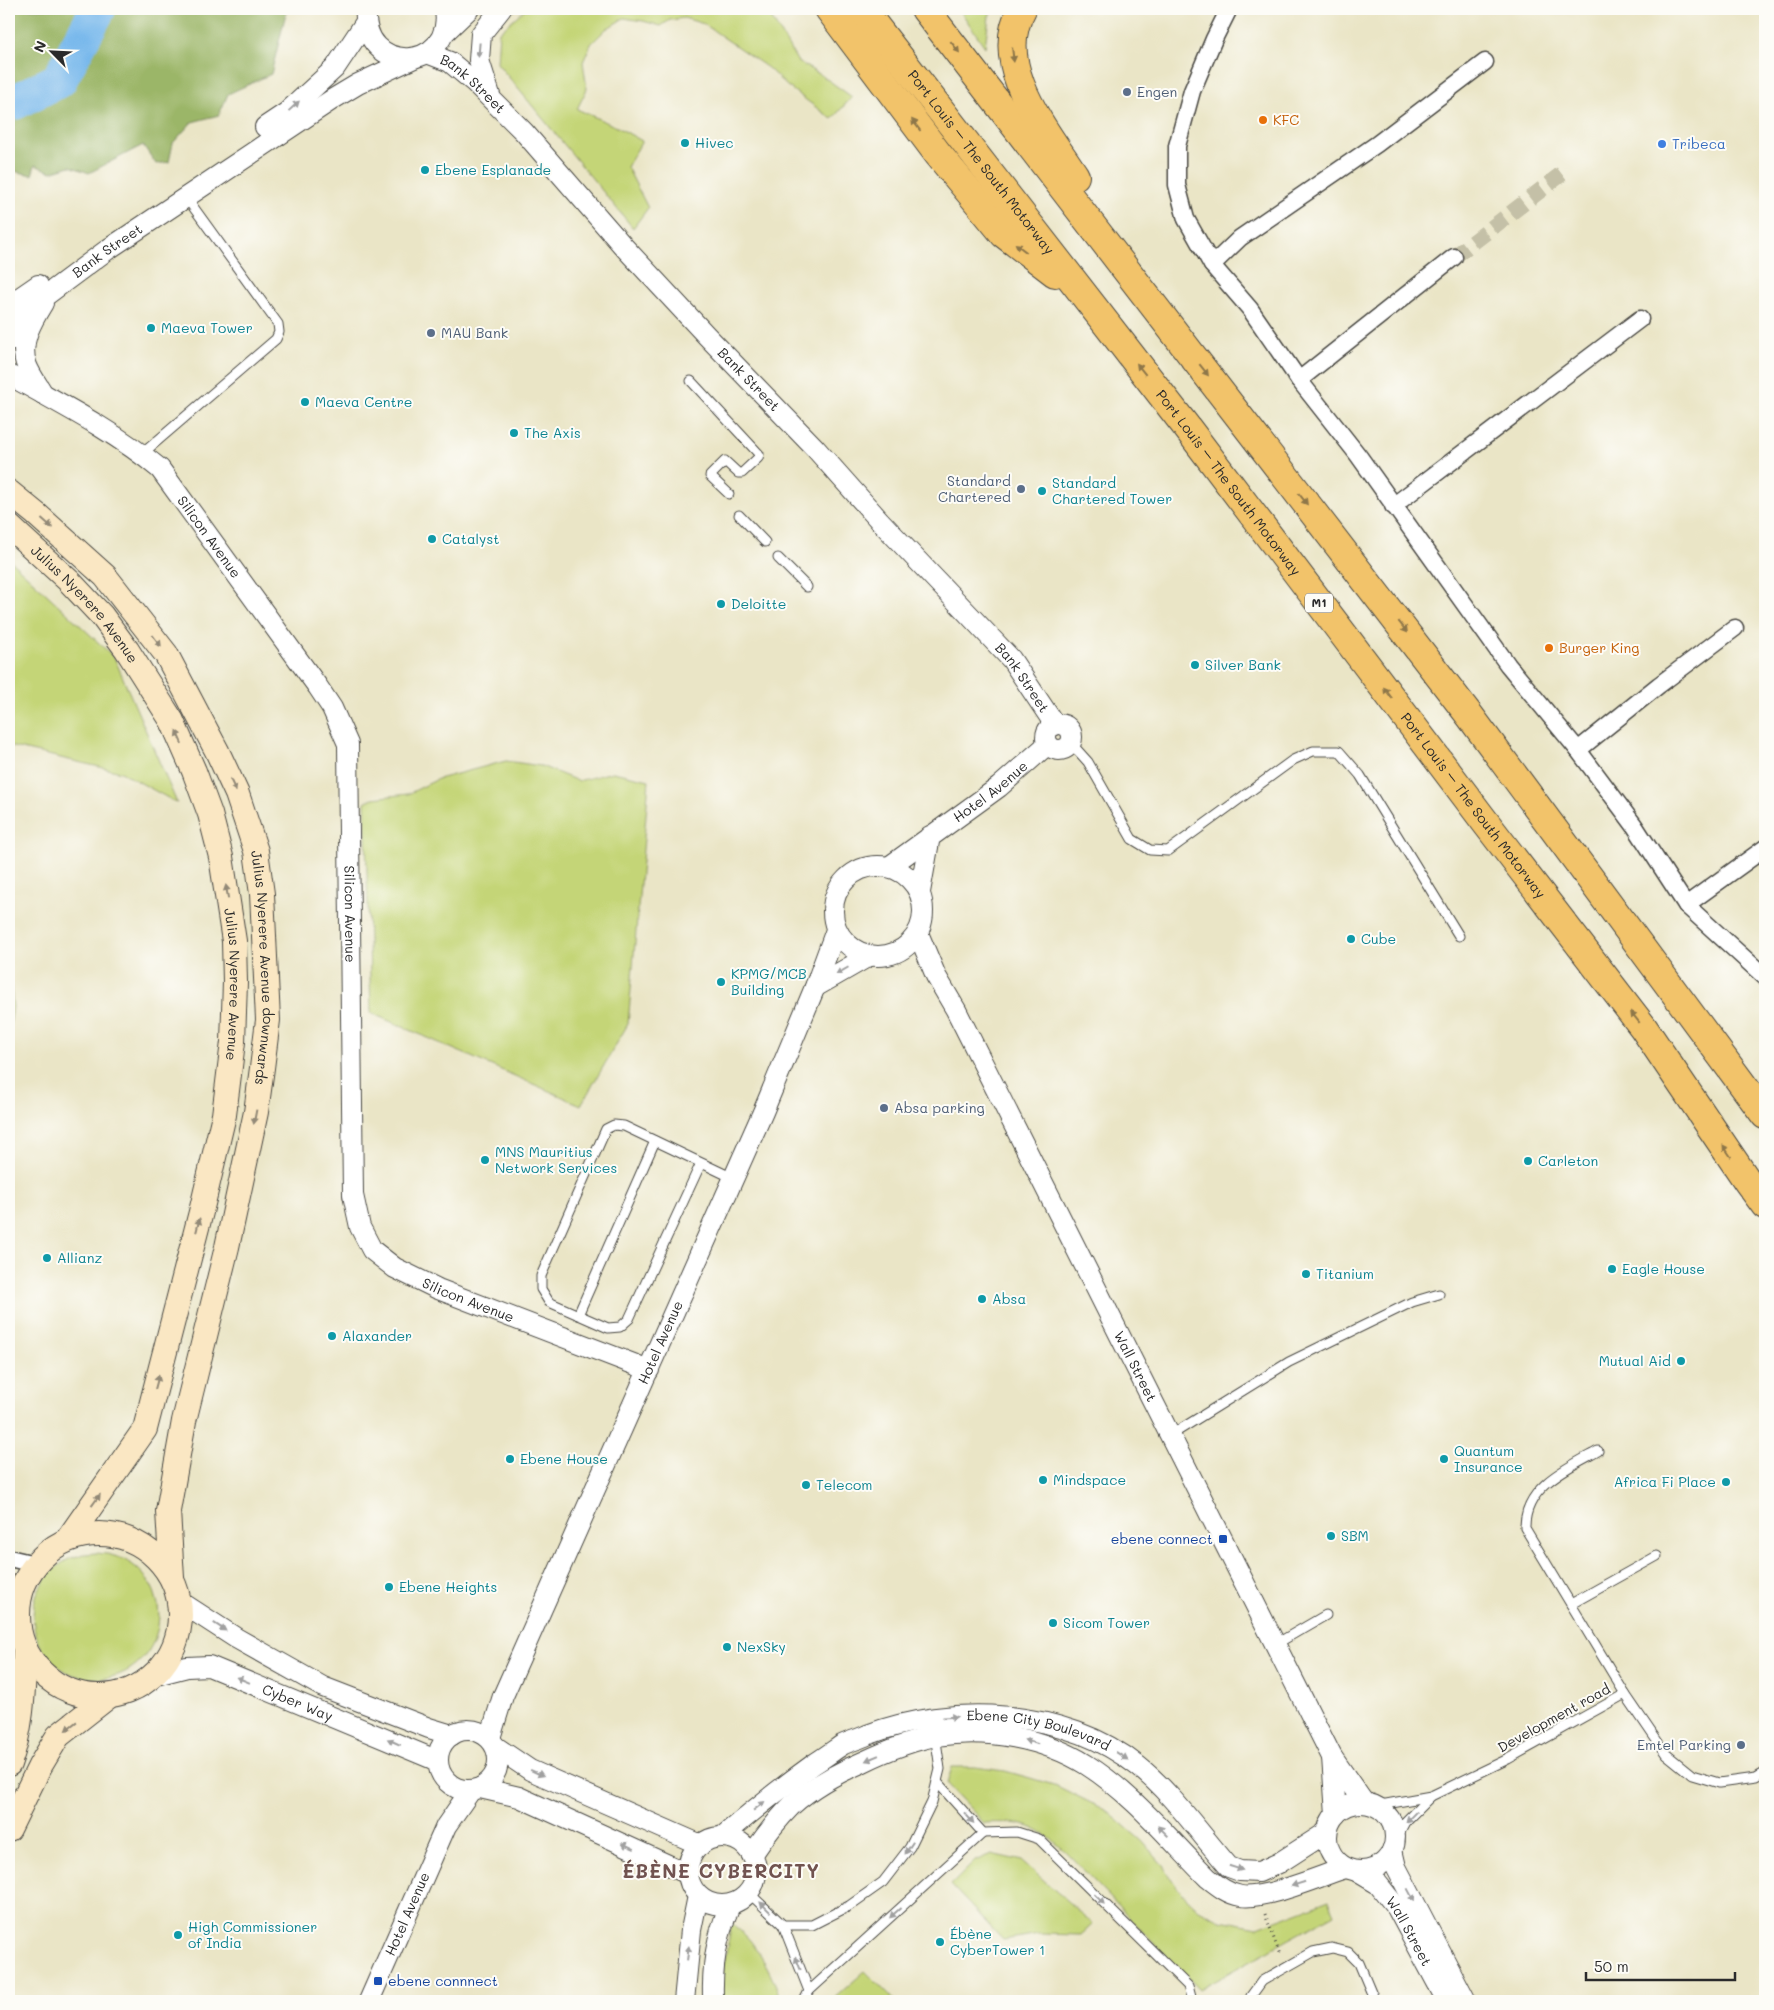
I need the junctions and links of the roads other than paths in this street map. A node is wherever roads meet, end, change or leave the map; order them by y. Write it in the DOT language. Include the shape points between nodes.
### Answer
graph roads {
  1 [pos="445,9"];
  2 [pos="469,9"];
  3 [pos="501,9"];
  4 [pos="829,9"];
  5 [pos="862,9"];
  6 [pos="925,9"];
  7 [pos="1022,9"];
  8 [pos="1229,9"];
  9 [pos="365,16"];
  10 [pos="443,34"];
  11 [pos="421,56"];
  12 [pos="1485,62"];
  13 [pos="491,99"];
  14 [pos="186,197"];
  15 [pos="1454,257"];
  16 [pos="1212,265"];
  17 [pos="45,287"];
  18 [pos="1087,299"];
  19 [pos="9,301"];
  20 [pos="9,305"];
  21 [pos="1640,319"];
  22 [pos="9,323"];
  23 [pos="1168,323"];
  24 [pos="9,341"];
  25 [pos="9,375"];
  26 [pos="1300,380"];
  27 [pos="690,381"];
  28 [pos="44,394"];
  29 [pos="142,454"];
  30 [pos="9,492"];
  31 [pos="729,494"];
  32 [pos="1393,506"];
  33 [pos="739,515"];
  34 [pos="9,526"];
  35 [pos="765,542"];
  36 [pos="778,558"];
  37 [pos="807,587"];
  38 [pos="1735,628"];
  39 [pos="1054,725"];
  40 [pos="1070,742"];
  41 [pos="1048,744"];
  42 [pos="1578,750"];
  43 [pos="930,836"];
  44 [pos="1765,848"];
  45 [pos="890,866"];
  46 [pos="920,892"];
  47 [pos="1686,905"];
  48 [pos="836,930"];
  49 [pos="918,933"];
  50 [pos="1459,936"];
  51 [pos="898,952"];
  52 [pos="869,956"];
  53 [pos="1764,974"];
  54 [pos="936,976"];
  55 [pos="815,987"];
  56 [pos="1765,1115"];
  57 [pos="655,1141"];
  58 [pos="701,1163"];
  59 [pos="733,1178"];
  60 [pos="1748,1182"];
  61 [pos="1765,1205"];
  62 [pos="1765,1220"];
  63 [pos="1439,1294"];
  64 [pos="578,1315"];
  65 [pos="649,1370"];
  66 [pos="1172,1435"];
  67 [pos="1598,1451"];
  68 [pos="68,1540"];
  69 [pos="1657,1556"];
  70 [pos="9,1558"];
  71 [pos="35,1564"];
  72 [pos="172,1578"];
  73 [pos="14,1600"];
  74 [pos="179,1601"];
  75 [pos="1571,1604"];
  76 [pos="1326,1615"];
  77 [pos="1276,1644"];
  78 [pos="25,1649"];
  79 [pos="152,1676"];
  80 [pos="1625,1694"];
  81 [pos="109,1696"];
  82 [pos="503,1696"];
  83 [pos="917,1720"];
  84 [pos="472,1730"];
  85 [pos="452,1734"];
  86 [pos="936,1736"];
  87 [pos="493,1742"];
  88 [pos="1332,1757"];
  89 [pos="9,1764"];
  90 [pos="442,1770"];
  91 [pos="1765,1772"];
  92 [pos="937,1782"];
  93 [pos="475,1789"];
  94 [pos="1431,1796"];
  95 [pos="1370,1804"];
  96 [pos="1336,1814"];
  97 [pos="446,1826"];
  98 [pos="9,1829"];
  99 [pos="1327,1832"];
  100 [pos="983,1834"];
  101 [pos="722,1837"];
  102 [pos="701,1845"];
  103 [pos="1394,1846"];
  104 [pos="752,1855"];
  105 [pos="1351,1870"];
  106 [pos="688,1874"];
  107 [pos="749,1893"];
  108 [pos="698,1896"];
  109 [pos="730,1905"];
  110 [pos="783,1925"];
  111 [pos="809,1991"];
  112 [pos="369,2001"];
  113 [pos="684,2001"];
  114 [pos="713,2001"];
  115 [pos="804,2001"];
  116 [pos="1192,2001"];
  117 [pos="1250,2001"];
  118 [pos="1375,2001"];
  119 [pos="1446,2001"];
  120 [pos="1466,2001"];
  1 -- 10 [label="street" via="447,20"];
  2 -- 10 [label="street"];
  3 -- 13 [label="street, one-way" via="481,34 478,60"];
  18 -- 4 [label="highway, one-way" via="1004,234 938,154"];
  5 -- 18 [label="highway, Port Louis – The South Motorway / M1"];
  6 -- 23 [label="highway, one-way"];
  7 -- 23 [label="highway, one-way" via="1011,39 1015,72 1034,112"];
  8 -- 16 [label="street" via="1192,91 1177,146 1177,185 1186,219"];
  9 -- 11 [label="street" via="369,36 388,55 401,59"];
  17 -- 9 [label="street, one-way" via="286,113 335,68"];
  10 -- 11 [label="street" via="437,44"];
  10 -- 13 [label="street" via="456,58"];
  11 -- 13 [label="street, Bank Street" via="450,62"];
  11 -- 14 [label="street, Bank Street" via="358,84"];
  12 -- 16 [label="street" via="1376,144 1240,238"];
  13 -- 39 [label="street, Bank Street" via="624,247 1010,659"];
  14 -- 17 [label="street, Bank Street"];
  14 -- 29 [label="lane" via="278,324 279,332 276,340"];
  15 -- 26 [label="street"];
  16 -- 26 [label="street" via="1250,309"];
  17 -- 19 [label="street"];
  17 -- 20 [label="street"];
  17 -- 22 [label="street, Bank Street"];
  17 -- 24 [label="street"];
  17 -- 28 [label="street" via="29,326 25,348 26,365"];
  60 -- 18 [label="highway, Port Louis – The South Motorway / M1, one-way" via="1643,1027"];
  21 -- 32 [label="street"];
  23 -- 56 [label="highway, one-way" via="1470,716"];
  25 -- 28 [label="street, Silicon Avenue"];
  26 -- 32 [label="street"];
  27 -- 31 [label="lane" via="759,454 742,473 725,461 710,476"];
  28 -- 29 [label="street, Silicon Avenue"];
  29 -- 65 [label="street, Silicon Avenue" via="160,469 177,491 318,687 332,708 348,744 353,1195 360,1228 372,1250 395,1268 438,1288"];
  30 -- 72 [label="main road, Julius Nyerere Avenue downwards, one-way" via="105,576 166,654 237,794 256,851 262,894 268,1020 256,1112 182,1430 168,1511"];
  32 -- 42 [label="street" via="1508,665"];
  33 -- 35 [label="lane"];
  68 -- 34 [label="main road, Julius Nyerere Avenue, one-way" via="145,1429 224,1115 233,1042 234,941 224,874 210,814 172,722 102,616"];
  36 -- 37 [label="lane"];
  38 -- 42 [label="street"];
  39 -- 40 [label="street" via="1063,725 1069,730"];
  39 -- 41 [label="street" via="1047,733"];
  40 -- 41 [label="street" via="1058,750"];
  40 -- 50 [label="lane" via="1088,762 1132,839 1150,850 1168,851 1293,760 1314,751 1339,751 1360,775"];
  41 -- 43 [label="street, Hotel Avenue" via="999,787"];
  42 -- 47 [label="street" via="1634,825"];
  43 -- 45 [label="street, Hotel Avenue"];
  43 -- 46 [label="street"];
  44 -- 47 [label="street"];
  45 -- 46 [label="street" via="913,881"];
  45 -- 48 [label="street" via="861,868 839,887 834,901"];
  46 -- 49 [label="street" via="924,906"];
  47 -- 53 [label="street"];
  48 -- 52 [label="street" via="844,942"];
  48 -- 55 [label="street, Hotel Avenue"];
  49 -- 51 [label="street"];
  49 -- 54 [label="street, Wall Street"];
  51 -- 52 [label="street"];
  51 -- 54 [label="street, Wall Street"];
  52 -- 55 [label="street, one-way"];
  54 -- 66 [label="street, Wall Street"];
  55 -- 59 [label="street, Hotel Avenue"];
  57 -- 58 [label="lane"];
  57 -- 64 [label="lane"];
  57 -- 64 [label="lane" via="624,1126 614,1124 606,1129 541,1276 542,1289 549,1302"];
  58 -- 59 [label="lane"];
  58 -- 64 [label="lane" via="629,1319 620,1327 608,1328"];
  59 -- 65 [label="street, Hotel Avenue"];
  60 -- 61 [label="highway, Port Louis – The South Motorway / M1"];
  60 -- 62 [label="highway"];
  63 -- 66 [label="lane" via="1412,1302 1288,1362"];
  65 -- 82 [label="street, Hotel Avenue"];
  66 -- 77 [label="street, Wall Street"];
  67 -- 75 [label="lane, Development road" via="1546,1484 1525,1516 1525,1528"];
  68 -- 71 [label="main road"];
  68 -- 72 [label="main road" via="91,1534 116,1535 138,1543 158,1558"];
  69 -- 75 [label="lane"];
  70 -- 71 [label="street"];
  71 -- 73 [label="main road"];
  72 -- 74 [label="main road"];
  73 -- 78 [label="main road"];
  74 -- 79 [label="main road" via="179,1629 170,1655"];
  74 -- 85 [label="street, Cyber Way, one-way" via="236,1638 324,1687"];
  75 -- 80 [label="lane, Development road"];
  76 -- 77 [label="lane"];
  77 -- 88 [label="street, Wall Street"];
  78 -- 81 [label="main road" via="39,1670 59,1686 83,1695"];
  78 -- 89 [label="main road" via="22,1715"];
  79 -- 81 [label="main road" via="132,1689"];
  90 -- 79 [label="street, Cyber Way, one-way" via="210,1666 187,1667"];
  80 -- 91 [label="lane" via="1666,1754 1692,1775 1719,1783 1755,1778"];
  80 -- 94 [label="lane, Development road" via="1508,1759"];
  81 -- 98 [label="main road, one-way" via="58,1736"];
  82 -- 84 [label="street, Hotel Avenue"];
  82 -- 87 [label="street, Hotel Avenue"];
  83 -- 86 [label="lane" via="933,1728"];
  83 -- 99 [label="street, Ebene City Boulevard, one-way" via="982,1716 1014,1718 1045,1722 1091,1737 1144,1771 1229,1867 1240,1871 1259,1872 1279,1864"];
  101 -- 83 [label="street, Ebene City Boulevard, one-way" via="843,1745 893,1725"];
  84 -- 85 [label="street"];
  84 -- 87 [label="street" via="482,1732"];
  85 -- 90 [label="street" via="440,1751"];
  86 -- 92 [label="lane" via="940,1769"];
  86 -- 104 [label="street, Ebene City Boulevard, one-way" via="832,1775 794,1804 766,1834"];
  105 -- 86 [label="street, Ebene City Boulevard, one-way" via="1262,1896 1242,1896 1225,1891 1208,1878 1117,1786 1085,1764 1054,1749 1022,1739 972,1734"];
  87 -- 93 [label="street" via="498,1766 488,1782"];
  87 -- 102 [label="street, one-way" via="530,1770"];
  88 -- 95 [label="street, Wall Street"];
  88 -- 96 [label="street, Wall Street"];
  90 -- 93 [label="street" via="452,1785"];
  90 -- 97 [label="street, Hotel Avenue"];
  92 -- 100 [label="lane, one-way"];
  92 -- 110 [label="lane, one-way" via="932,1802 910,1847 883,1882 849,1906 812,1925"];
  93 -- 97 [label="street, Hotel Avenue"];
  106 -- 93 [label="street, one-way" via="519,1797"];
  94 -- 95 [label="lane"];
  94 -- 103 [label="lane, one-way" via="1405,1822"];
  95 -- 96 [label="street" via="1354,1804"];
  95 -- 103 [label="street" via="1386,1813 1394,1830"];
  96 -- 99 [label="street"];
  97 -- 112 [label="street, Hotel Avenue"];
  99 -- 105 [label="street" via="1326,1843 1330,1853 1336,1862"];
  100 -- 111 [label="lane, one-way"];
  100 -- 116 [label="lane, one-way" via="1017,1832 1038,1839 1188,1986"];
  101 -- 102 [label="street, Ebene City Boulevard"];
  101 -- 104 [label="street" via="740,1842"];
  102 -- 106 [label="street" via="694,1853"];
  103 -- 105 [label="street" via="1388,1859 1379,1866 1369,1871"];
  103 -- 120 [label="street, one-way" via="1396,1866"];
  104 -- 107 [label="street" via="756,1874"];
  105 -- 119 [label="street, Wall Street" via="1378,1884 1397,1908"];
  106 -- 108 [label="street"];
  107 -- 109 [label="street"];
  110 -- 107 [label="lane, one-way"];
  108 -- 109 [label="street" via="708,1903"];
  113 -- 108 [label="street, one-way" via="690,1930"];
  109 -- 114 [label="street" via="712,1969"];
  111 -- 110 [label="lane, one-way"];
  111 -- 115 [label="lane"];
  117 -- 118 [label="lane" via="1262,1980 1313,1952 1332,1948 1348,1952 1358,1963"];
}
